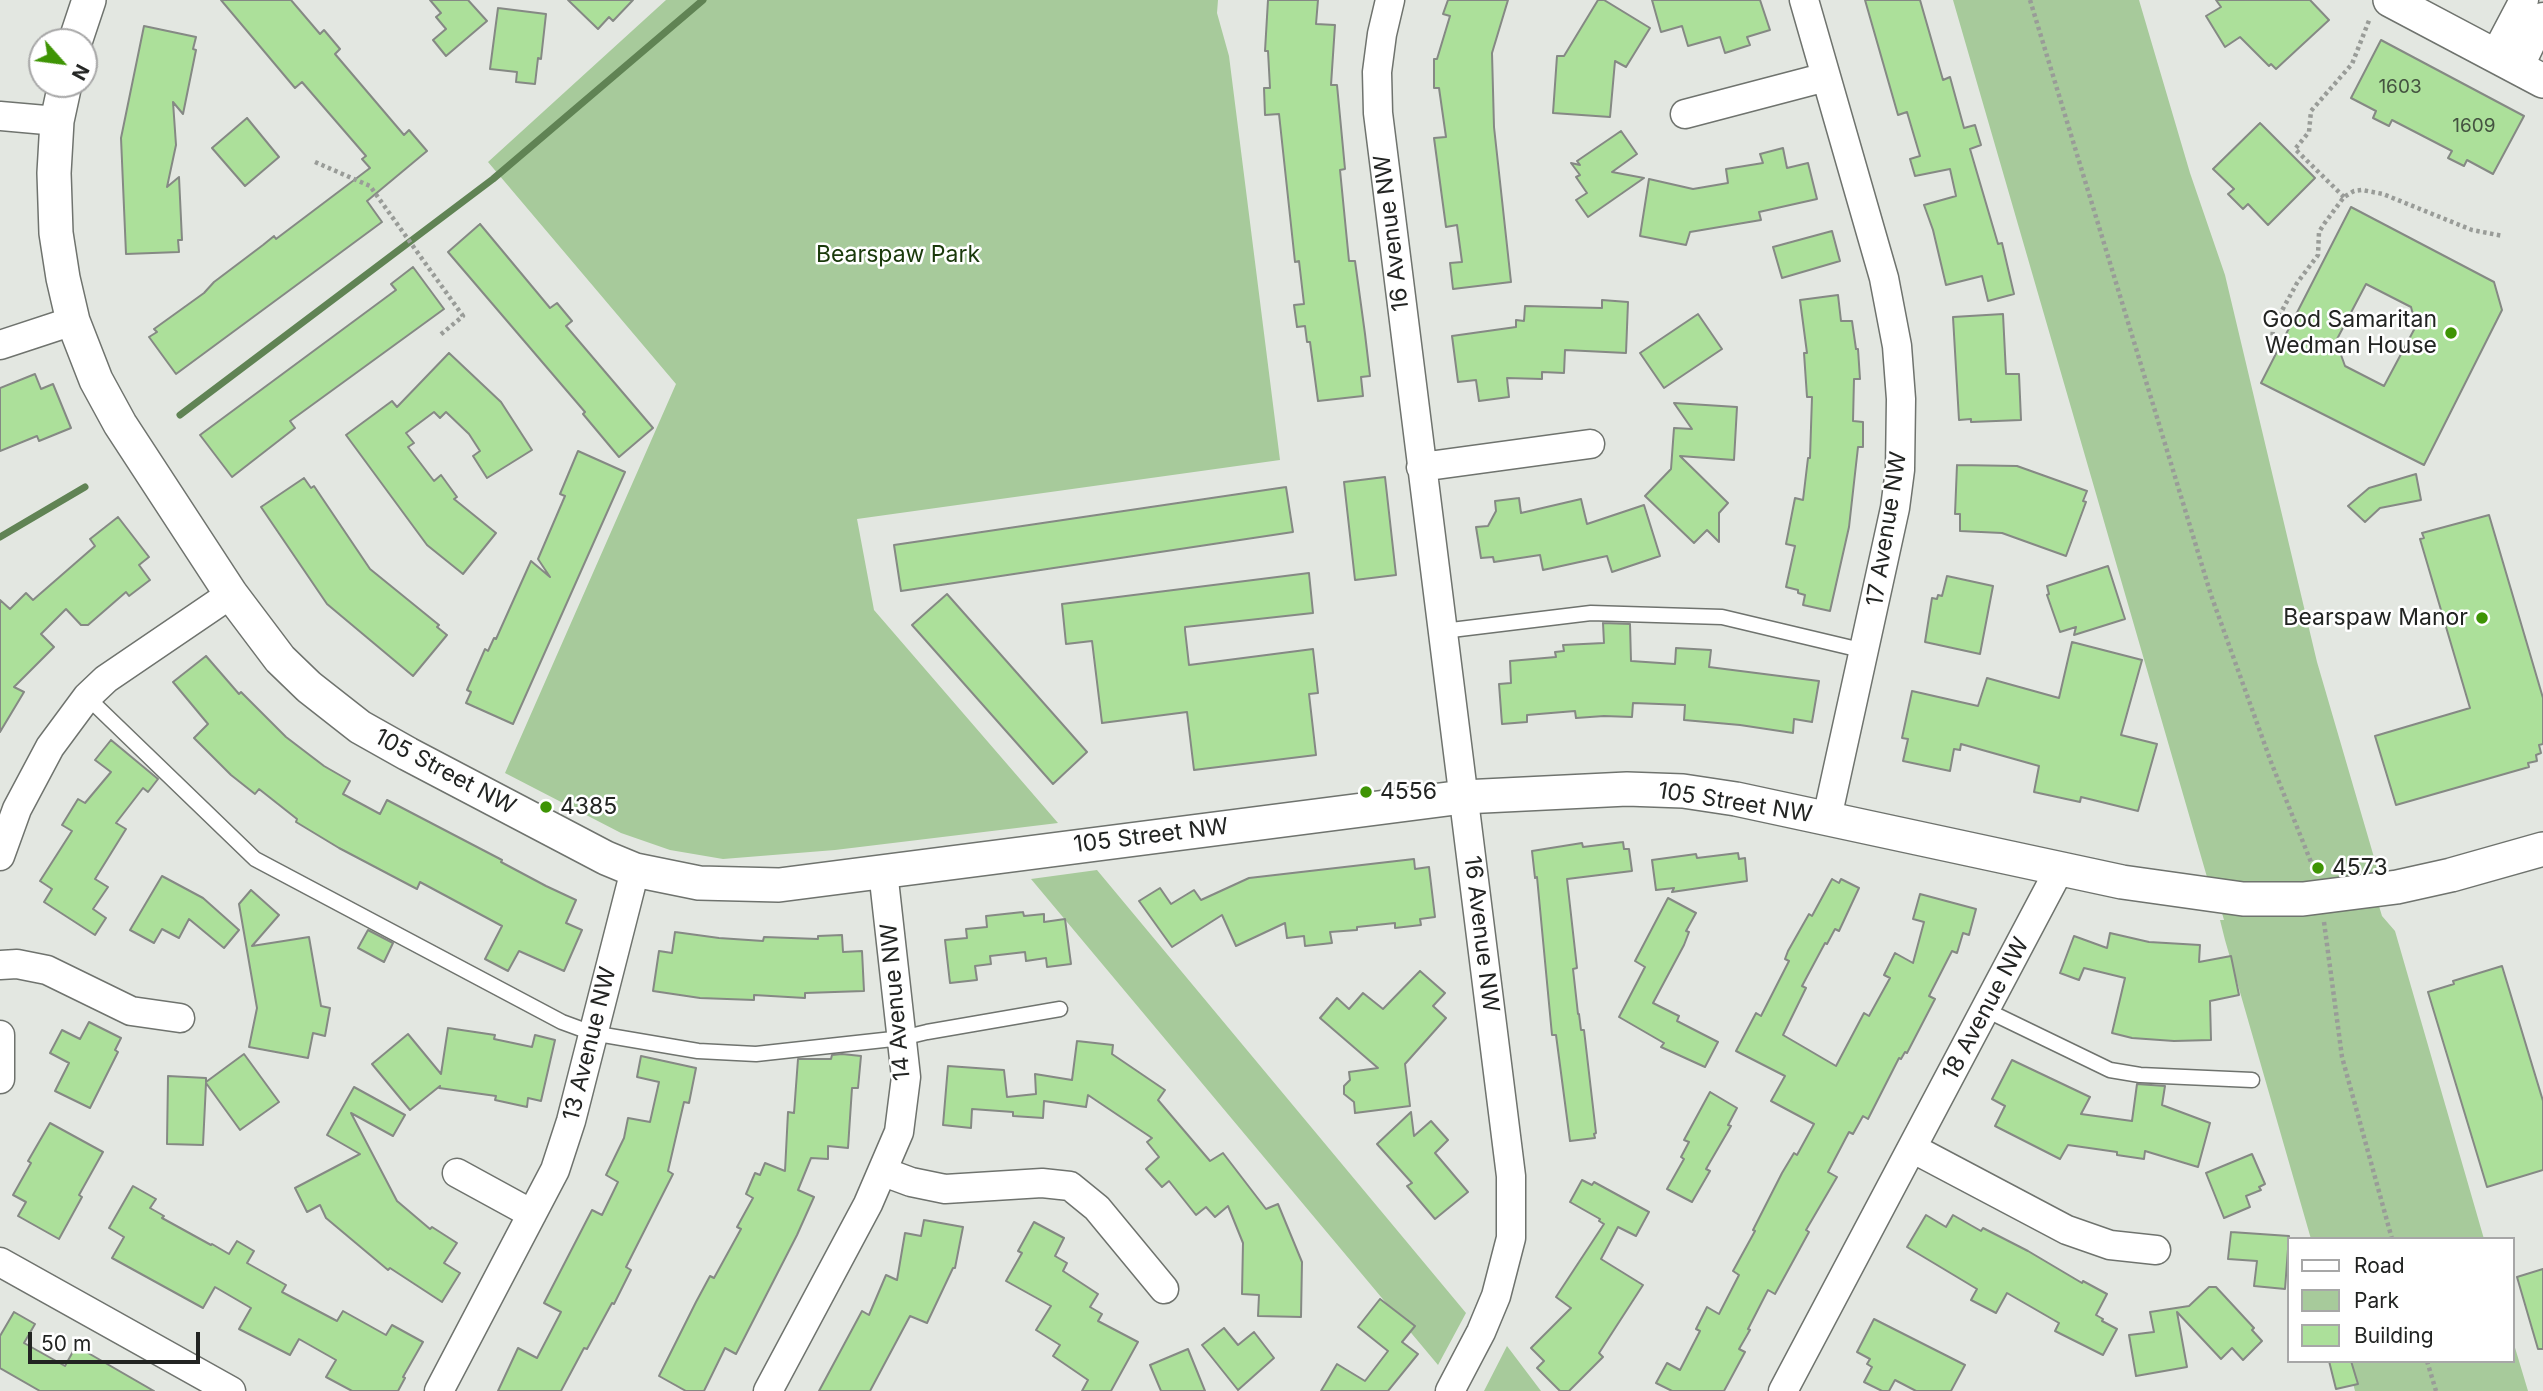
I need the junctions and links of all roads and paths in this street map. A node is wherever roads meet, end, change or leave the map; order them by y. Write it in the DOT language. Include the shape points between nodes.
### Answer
graph roads {
  1 [pos="89,0"];
  2 [pos="1390,0"];
  3 [pos="1804,0"];
  4 [pos="2030,0"];
  5 [pos="2524,0"];
  6 [pos="2381,6"];
  7 [pos="2543,17"];
  8 [pos="80,28"];
  9 [pos="2519,68"];
  10 [pos="1826,76"];
  11 [pos="62,98"];
  12 [pos="1685,114"];
  13 [pos="0,116"];
  14 [pos="57,121"];
  15 [pos="315,162"];
  16 [pos="2344,197"];
  17 [pos="2503,236"];
  18 [pos="73,321"];
  19 [pos="439,336"];
  20 [pos="0,345"];
  21 [pos="2281,352"];
  22 [pos="1590,444"];
  23 [pos="1421,467"];
  24 [pos="231,594"];
  25 [pos="1443,631"];
  26 [pos="1865,652"];
  27 [pos="87,698"];
  28 [pos="1463,797"];
  29 [pos="1828,818"];
  30 [pos="2543,849"];
  31 [pos="0,856"];
  32 [pos="635,870"];
  33 [pos="2059,870"];
  34 [pos="883,871"];
  35 [pos="2321,897"];
  36 [pos="0,965"];
  37 [pos="1060,1009"];
  38 [pos="1986,1010"];
  39 [pos="180,1018"];
  40 [pos="592,1033"];
  41 [pos="0,1035"];
  42 [pos="902,1038"];
  43 [pos="0,1079"];
  44 [pos="2252,1080"];
  45 [pos="1912,1149"];
  46 [pos="884,1172"];
  47 [pos="457,1173"];
  48 [pos="533,1213"];
  49 [pos="2391,1237"];
  50 [pos="2156,1250"];
  51 [pos="0,1262"];
  52 [pos="1164,1289"];
  53 [pos="2428,1363"];
  54 [pos="231,1391"];
  55 [pos="439,1391"];
  56 [pos="768,1391"];
  57 [pos="1450,1391"];
  58 [pos="1783,1391"];
  59 [pos="2436,1391"];
  1 -- 8 [label="street"];
  2 -- 23 [label="street, 16 Avenue NW" via="1377,72 1378,113"];
  3 -- 10 [label="street, 17 Avenue NW"];
  4 -- 35 [label="path" via="2211,595 2271,762 2313,861"];
  5 -- 9 [label="street"];
  6 -- 9 [label="street"];
  6 -- 16 [label="path" via="2351,64 2311,111 2309,132 2295,149"];
  7 -- 9 [label="street"];
  10 -- 12 [label="street"];
  10 -- 26 [label="street, 17 Avenue NW" via="1884,278 1901,399 1900,470"];
  11 -- 14 [label="street, 105 Street NW"];
  13 -- 14 [label="street"];
  14 -- 18 [label="street, 105 Street NW" via="56,233"];
  15 -- 19 [label="path" via="370,186 416,250 463,316"];
  16 -- 17 [label="path" via="2362,190 2383,194 2472,230"];
  16 -- 21 [label="path" via="2319,232 2318,255 2273,327 2272,345"];
  18 -- 20 [label="street"];
  18 -- 24 [label="street, 105 Street NW" via="96,380 120,424"];
  22 -- 23 [label="street"];
  23 -- 25 [label="street, 16 Avenue NW"];
  24 -- 27 [label="street"];
  24 -- 32 [label="street, 105 Street NW" via="281,659 360,727"];
  25 -- 26 [label="lane" via="1591,613 1722,617"];
  25 -- 28 [label="street, 16 Avenue NW"];
  26 -- 29 [label="street, 17 Avenue NW"];
  27 -- 31 [label="street" via="50,747 17,808"];
  27 -- 40 [label="lane" via="255,859 562,1022"];
  28 -- 29 [label="street, 105 Street NW" via="1569,790 1684,791"];
  28 -- 34 [label="street, 105 Street NW"];
  28 -- 57 [label="street, 16 Avenue NW" via="1513,1208 1511,1238 1496,1296"];
  29 -- 33 [label="street, 105 Street NW"];
  30 -- 35 [label="street, 105 Street NW" via="2411,884"];
  32 -- 34 [label="street, 105 Street NW" via="739,886"];
  32 -- 40 [label="street, 13 Avenue NW"];
  33 -- 35 [label="street, 105 Street NW" via="2243,899"];
  33 -- 38 [label="street, 18 Avenue NW"];
  34 -- 42 [label="street, 14 Avenue NW"];
  35 -- 49 [label="path" via="2342,1057"];
  36 -- 39 [label="street" via="47,970 131,1011"];
  37 -- 42 [label="lane"];
  38 -- 44 [label="lane" via="2110,1070"];
  38 -- 45 [label="street, 18 Avenue NW"];
  40 -- 42 [label="lane" via="729,1054"];
  40 -- 48 [label="street, 13 Avenue NW" via="561,1152"];
  41 -- 43 [label="street"];
  42 -- 46 [label="street, 14 Avenue NW" via="904,1104"];
  45 -- 50 [label="street" via="2067,1230 2110,1245"];
  45 -- 58 [label="street, 18 Avenue NW"];
  46 -- 52 [label="street" via="945,1189 1042,1183 1070,1186 1097,1208"];
  46 -- 56 [label="street, 14 Avenue NW"];
  47 -- 48 [label="street"];
  48 -- 55 [label="street, 13 Avenue NW"];
  51 -- 54 [label="street"];
  53 -- 59 [label="path"];
}
